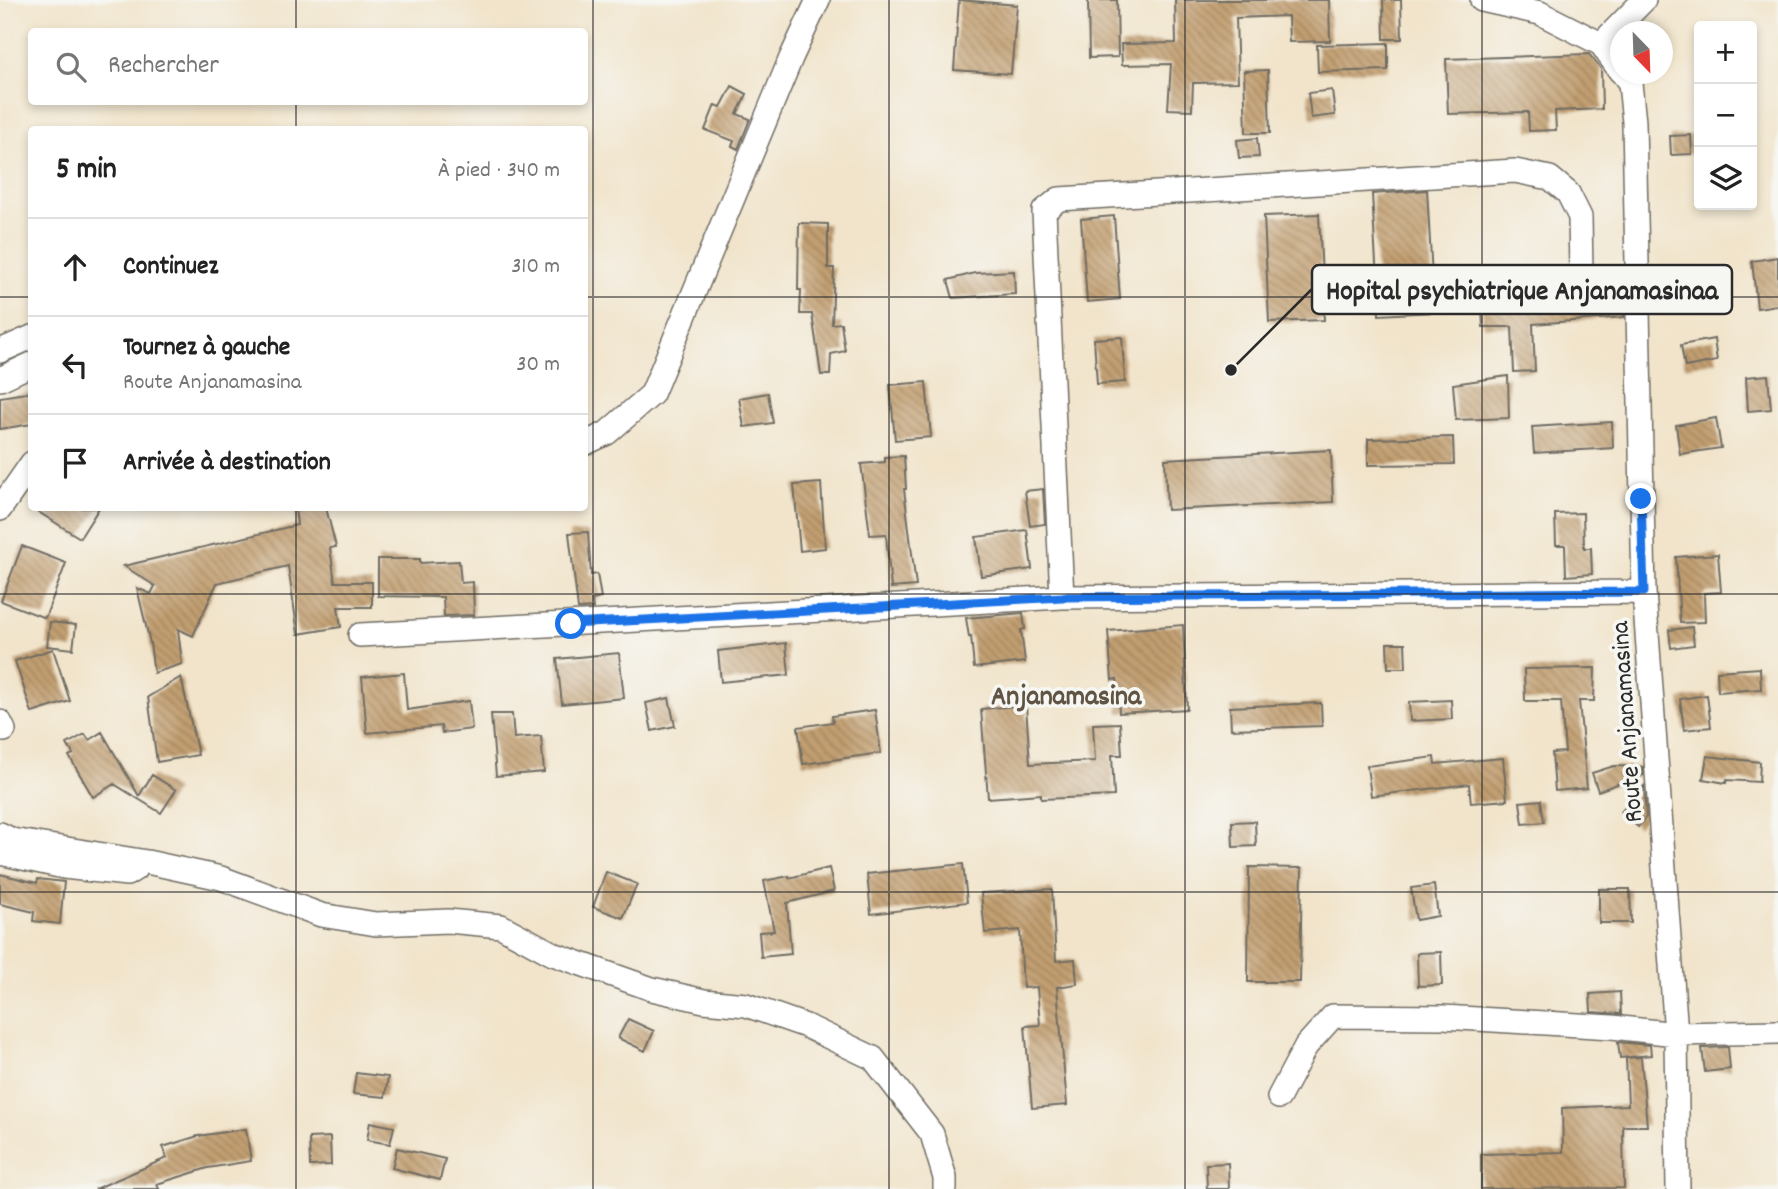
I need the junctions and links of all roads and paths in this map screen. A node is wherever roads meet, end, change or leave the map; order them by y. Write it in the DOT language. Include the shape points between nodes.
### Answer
graph roads {
  1 [pos="818,0"];
  2 [pos="1482,0"];
  3 [pos="1644,0"];
  4 [pos="1601,44"];
  5 [pos="1610,57"];
  6 [pos="1626,84"];
  7 [pos="1637,284"];
  8 [pos="28,340"];
  9 [pos="0,351"];
  10 [pos="28,366"];
  11 [pos="0,379"];
  12 [pos="588,442"];
  13 [pos="28,469"];
  14 [pos="0,509"];
  15 [pos="1644,592"];
  16 [pos="1062,597"];
  17 [pos="360,635"];
  18 [pos="0,834"];
  19 [pos="0,853"];
  20 [pos="147,862"];
  21 [pos="1778,1031"];
  22 [pos="1676,1034"];
  23 [pos="1279,1097"];
  24 [pos="945,1189"];
  25 [pos="1678,1189"];
  1 -- 12 [label="street" via="652,394 607,433"];
  2 -- 4 [label="street" via="1540,13"];
  3 -- 4 [label="street"];
  4 -- 5 [label="street"];
  6 -- 7 [label="street, Route Anjanamasina" via="1634,122"];
  7 -- 15 [label="street, Route Anjanamasina"];
  7 -- 16 [label="street" via="1608,287 1586,281 1581,272 1580,217 1568,193 1550,178 1515,171 1059,198 1044,211"];
  8 -- 9 [label="street"];
  10 -- 11 [label="street"];
  13 -- 14 [label="street"];
  15 -- 16 [label="street"];
  15 -- 22 [label="street, Route Anjanamasina"];
  16 -- 17 [label="street"];
  18 -- 20 [label="street" via="12,840"];
  19 -- 20 [label="street" via="127,874"];
  20 -- 24 [label="street" via="221,878 321,915 376,924 448,921 501,926 553,954 652,989 746,1005 806,1026 873,1058 932,1133"];
  21 -- 22 [label="street"];
  22 -- 23 [label="street" via="1443,1017 1333,1016 1306,1046"];
  22 -- 25 [label="street, Route Anjanamasina"];
}
